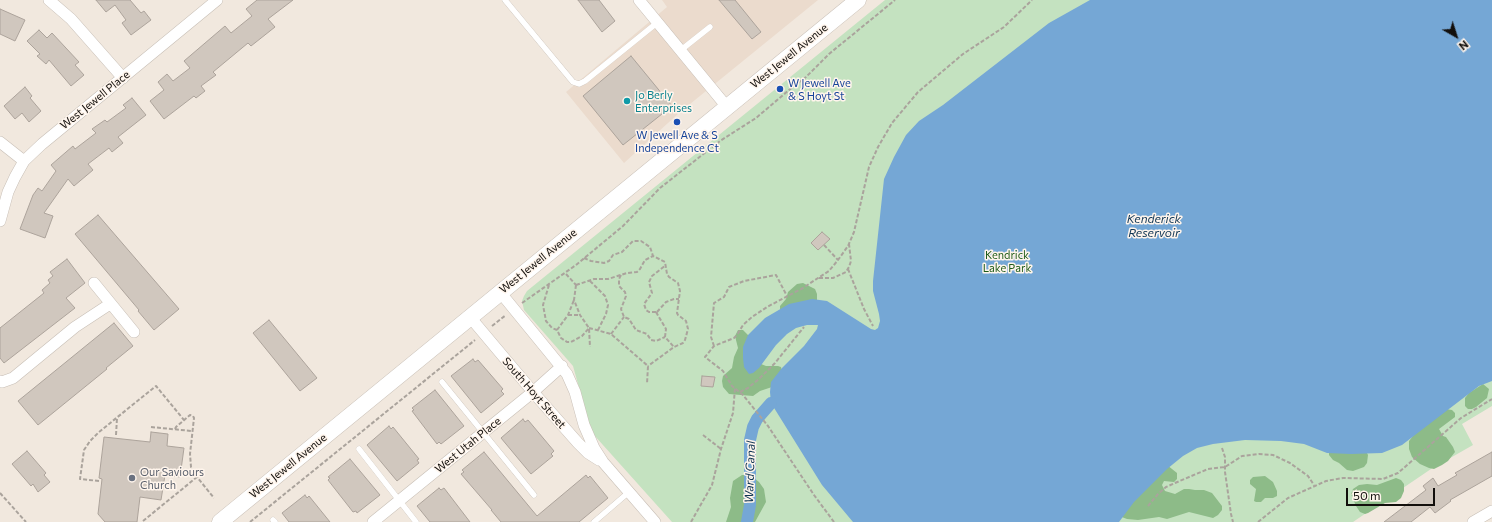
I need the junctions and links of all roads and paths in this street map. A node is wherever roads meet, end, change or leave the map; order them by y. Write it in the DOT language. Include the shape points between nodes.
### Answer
graph roads {
  1 [pos="49,0"];
  2 [pos="217,0"];
  3 [pos="505,0"];
  4 [pos="640,0"];
  5 [pos="858,0"];
  6 [pos="895,0"];
  7 [pos="1032,0"];
  8 [pos="658,22"];
  9 [pos="710,28"];
  10 [pos="681,50"];
  11 [pos="123,78"];
  12 [pos="780,88"];
  13 [pos="785,93"];
  14 [pos="727,106"];
  15 [pos="0,142"];
  16 [pos="24,161"];
  17 [pos="0,221"];
  18 [pos="849,243"];
  19 [pos="824,245"];
  20 [pos="653,256"];
  21 [pos="584,258"];
  22 [pos="838,260"];
  23 [pos="666,265"];
  24 [pos="848,269"];
  25 [pos="566,274"];
  26 [pos="621,275"];
  27 [pos="818,278"];
  28 [pos="590,280"];
  29 [pos="94,283"];
  30 [pos="549,285"];
  31 [pos="576,286"];
  32 [pos="500,292"];
  33 [pos="787,296"];
  34 [pos="679,299"];
  35 [pos="574,300"];
  36 [pos="525,301"];
  37 [pos="110,304"];
  38 [pos="656,312"];
  39 [pos="568,314"];
  40 [pos="580,315"];
  41 [pos="505,316"];
  42 [pos="624,316"];
  43 [pos="470,317"];
  44 [pos="873,326"];
  45 [pos="492,327"];
  46 [pos="804,327"];
  47 [pos="589,328"];
  48 [pos="557,330"];
  49 [pos="598,330"];
  50 [pos="134,332"];
  51 [pos="611,334"];
  52 [pos="665,337"];
  53 [pos="476,339"];
  54 [pos="714,346"];
  55 [pos="590,347"];
  56 [pos="674,347"];
  57 [pos="562,366"];
  58 [pos="648,366"];
  59 [pos="0,382"];
  60 [pos="442,382"];
  61 [pos="647,384"];
  62 [pos="735,388"];
  63 [pos="533,392"];
  64 [pos="740,392"];
  65 [pos="1492,399"];
  66 [pos="118,418"];
  67 [pos="184,420"];
  68 [pos="151,427"];
  69 [pos="174,429"];
  70 [pos="192,431"];
  71 [pos="483,433"];
  72 [pos="116,435"];
  73 [pos="703,435"];
  74 [pos="1222,448"];
  75 [pos="359,449"];
  76 [pos="721,449"];
  77 [pos="603,462"];
  78 [pos="1225,467"];
  79 [pos="197,477"];
  80 [pos="99,481"];
  81 [pos="1314,485"];
  82 [pos="629,492"];
  83 [pos="0,493"];
  84 [pos="534,495"];
  85 [pos="214,498"];
  86 [pos="399,501"];
  87 [pos="1148,506"];
  88 [pos="1492,511"];
  89 [pos="143,521"];
  90 [pos="26,522"];
  91 [pos="220,522"];
  92 [pos="250,522"];
  93 [pos="373,522"];
  94 [pos="416,522"];
  95 [pos="594,522"];
  96 [pos="655,522"];
  97 [pos="691,522"];
  98 [pos="834,522"];
  99 [pos="1233,522"];
  100 [pos="1258,522"];
  101 [pos="1473,522"];
  1 -- 11 [label="street" via="71,18"];
  2 -- 11 [label="street, West Jewell Place"];
  3 -- 8 [label="lane" via="573,82 579,84"];
  4 -- 8 [label="street"];
  5 -- 14 [label="main road, West Jewell Avenue"];
  6 -- 13 [label="path"];
  7 -- 18 [label="path" via="1004,27 963,54 918,92 892,123 869,167 854,232"];
  8 -- 10 [label="street"];
  9 -- 10 [label="lane"];
  10 -- 14 [label="street"];
  11 -- 16 [label="street, West Jewell Place"];
  12 -- 13 [label="path"];
  13 -- 21 [label="path" via="756,118 675,175 623,226"];
  14 -- 32 [label="main road, West Jewell Avenue"];
  15 -- 16 [label="street"];
  16 -- 17 [label="street, West Jewell Place" via="10,187"];
  18 -- 22 [label="path"];
  18 -- 24 [label="path" via="851,261"];
  19 -- 22 [label="path"];
  20 -- 21 [label="path" via="647,244 636,240 604,264"];
  20 -- 23 [label="path"];
  20 -- 26 [label="path" via="645,260 637,272"];
  21 -- 25 [label="path"];
  22 -- 27 [label="path" via="829,271"];
  23 -- 34 [label="path" via="667,274 680,286"];
  23 -- 38 [label="path" via="650,279 652,293 644,304 646,310"];
  24 -- 27 [label="path" via="840,276"];
  24 -- 44 [label="path"];
  25 -- 30 [label="path"];
  25 -- 31 [label="path"];
  26 -- 28 [label="path"];
  26 -- 42 [label="path" via="620,286 626,296 622,309"];
  27 -- 33 [label="path"];
  28 -- 31 [label="path"];
  28 -- 49 [label="path" via="605,296 608,305"];
  29 -- 37 [label="street"];
  30 -- 36 [label="path"];
  30 -- 48 [label="path" via="543,305 544,313 548,325"];
  31 -- 35 [label="path"];
  32 -- 43 [label="main road, West Jewell Avenue"];
  32 -- 57 [label="street, South Hoyt Street"];
  33 -- 54 [label="path" via="752,317 734,338"];
  33 -- 54 [label="path" via="776,275 744,281 729,287 724,297 714,303 711,337"];
  34 -- 38 [label="path" via="666,302"];
  34 -- 56 [label="path" via="677,313 686,321 688,329 683,343"];
  35 -- 39 [label="path"];
  35 -- 40 [label="path"];
  37 -- 50 [label="street"];
  37 -- 59 [label="street" via="75,327 13,378"];
  38 -- 52 [label="path" via="665,325"];
  39 -- 40 [label="path"];
  39 -- 48 [label="path"];
  40 -- 47 [label="path"];
  41 -- 45 [label="path"];
  42 -- 51 [label="path"];
  42 -- 52 [label="path" via="636,330 647,334 651,340 656,341"];
  43 -- 63 [label="street, South Hoyt Street"];
  43 -- 91 [label="main road, West Jewell Avenue"];
  46 -- 64 [label="path" via="775,363 759,379"];
  47 -- 48 [label="path" via="575,340 567,342 561,338"];
  47 -- 49 [label="path"];
  47 -- 55 [label="path"];
  49 -- 51 [label="path"];
  51 -- 58 [label="path"];
  52 -- 56 [label="path"];
  53 -- 92 [label="path"];
  54 -- 62 [label="path" via="705,356 723,371"];
  56 -- 58 [label="path"];
  57 -- 63 [label="street, West Utah Place"];
  57 -- 77 [label="street, South Hoyt Street" via="575,392 588,437"];
  58 -- 61 [label="path"];
  60 -- 71 [label="lane"];
  62 -- 64 [label="path"];
  62 -- 76 [label="path" via="733,413"];
  63 -- 71 [label="street, West Utah Place"];
  63 -- 77 [label="street, South Hoyt Street" via="584,450"];
  64 -- 98 [label="path" via="768,426"];
  65 -- 81 [label="path" via="1461,418 1398,473 1384,479 1343,478"];
  66 -- 67 [label="path" via="156,386"];
  66 -- 72 [label="path"];
  66 -- 80 [label="path" via="99,432 84,450 80,479"];
  67 -- 69 [label="path"];
  67 -- 70 [label="path" via="190,415 193,416"];
  68 -- 69 [label="path"];
  69 -- 70 [label="path"];
  70 -- 79 [label="path" via="190,462"];
  71 -- 84 [label="lane"];
  71 -- 86 [label="street, West Utah Place"];
  73 -- 76 [label="path"];
  74 -- 78 [label="path"];
  75 -- 86 [label="lane"];
  76 -- 97 [label="path" via="712,485"];
  77 -- 82 [label="street, South Hoyt Street"];
  78 -- 81 [label="path" via="1242,456 1273,455 1301,470"];
  78 -- 87 [label="path" via="1208,468 1166,487"];
  78 -- 99 [label="path"];
  79 -- 85 [label="path"];
  79 -- 89 [label="path"];
  81 -- 100 [label="path" via="1288,498"];
  82 -- 95 [label="lane"];
  82 -- 96 [label="street, South Hoyt Street"];
  83 -- 90 [label="path"];
  86 -- 93 [label="street, West Utah Place"];
  86 -- 94 [label="lane"];
  88 -- 101 [label="street"];
}
